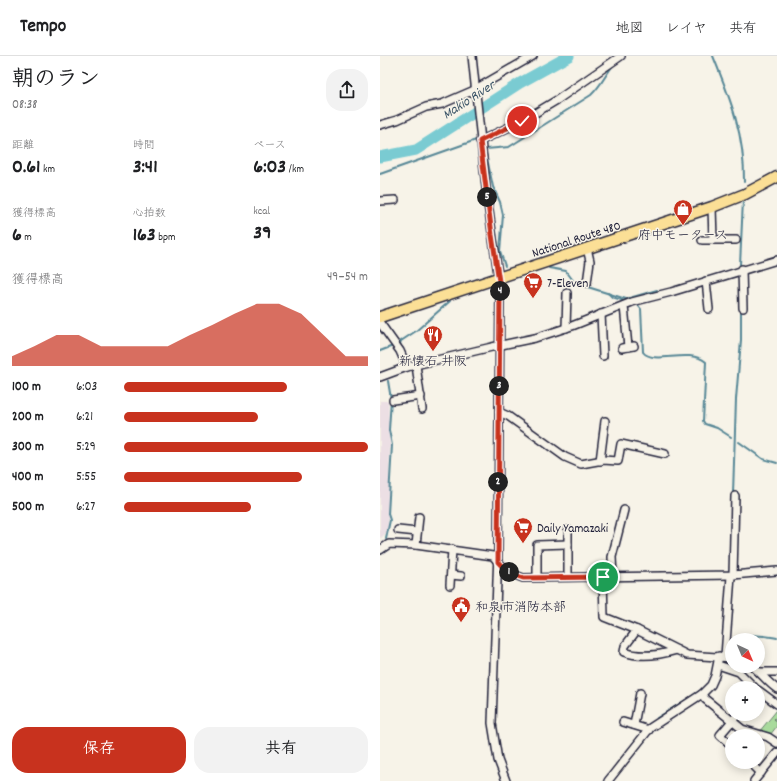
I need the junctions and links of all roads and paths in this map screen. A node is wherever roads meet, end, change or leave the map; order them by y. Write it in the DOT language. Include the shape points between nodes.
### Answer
graph roads {
  1 [pos="472,56"];
  2 [pos="533,56"];
  3 [pos="621,56"];
  4 [pos="475,89"];
  5 [pos="380,125"];
  6 [pos="480,138"];
  7 [pos="777,176"];
  8 [pos="395,200"];
  9 [pos="380,201"];
  10 [pos="712,207"];
  11 [pos="702,240"];
  12 [pos="713,240"];
  13 [pos="736,240"];
  14 [pos="587,248"];
  15 [pos="777,260"];
  16 [pos="742,269"];
  17 [pos="499,277"];
  18 [pos="706,281"];
  19 [pos="587,283"];
  20 [pos="567,293"];
  21 [pos="624,306"];
  22 [pos="742,308"];
  23 [pos="709,309"];
  24 [pos="601,314"];
  25 [pos="380,317"];
  26 [pos="380,323"];
  27 [pos="566,328"];
  28 [pos="500,346"];
  29 [pos="628,347"];
  30 [pos="603,356"];
  31 [pos="416,365"];
  32 [pos="407,367"];
  33 [pos="380,377"];
  34 [pos="421,396"];
  35 [pos="393,400"];
  36 [pos="422,409"];
  37 [pos="498,412"];
  38 [pos="605,421"];
  39 [pos="665,454"];
  40 [pos="600,461"];
  41 [pos="735,496"];
  42 [pos="624,510"];
  43 [pos="419,517"];
  44 [pos="420,528"];
  45 [pos="398,530"];
  46 [pos="568,530"];
  47 [pos="568,544"];
  48 [pos="416,545"];
  49 [pos="452,549"];
  50 [pos="380,550"];
  51 [pos="498,562"];
  52 [pos="777,571"];
  53 [pos="451,575"];
  54 [pos="461,576"];
  55 [pos="732,576"];
  56 [pos="537,577"];
  57 [pos="568,577"];
  58 [pos="603,577"];
  59 [pos="613,577"];
  60 [pos="450,585"];
  61 [pos="637,630"];
  62 [pos="727,633"];
  63 [pos="677,650"];
  64 [pos="725,657"];
  65 [pos="721,666"];
  66 [pos="765,672"];
  67 [pos="777,672"];
  68 [pos="761,673"];
  69 [pos="745,681"];
  70 [pos="777,689"];
  71 [pos="640,693"];
  72 [pos="702,694"];
  73 [pos="765,695"];
  74 [pos="777,704"];
  75 [pos="624,722"];
  76 [pos="732,722"];
  77 [pos="634,725"];
  78 [pos="726,729"];
  79 [pos="649,730"];
  80 [pos="725,730"];
  81 [pos="725,740"];
  82 [pos="777,743"];
  83 [pos="777,753"];
  84 [pos="757,769"];
  85 [pos="761,773"];
  86 [pos="506,781"];
  87 [pos="608,781"];
  88 [pos="754,781"];
  1 -- 4 [label="street"];
  2 -- 4 [label="street"];
  3 -- 6 [label="street" via="522,121"];
  4 -- 5 [label="street" via="442,104 426,107"];
  4 -- 6 [label="street"];
  6 -- 17 [label="street"];
  7 -- 10 [label="highway, National Route 480" via="745,194"];
  8 -- 9 [label="street"];
  10 -- 12 [label="street"];
  10 -- 14 [label="highway, National Route 480"];
  11 -- 12 [label="street"];
  12 -- 13 [label="street"];
  14 -- 17 [label="highway, National Route 480"];
  14 -- 19 [label="street" via="590,261"];
  15 -- 16 [label="street"];
  16 -- 18 [label="street"];
  16 -- 22 [label="street"];
  17 -- 25 [label="highway, National Route 480"];
  17 -- 28 [label="street"];
  18 -- 21 [label="street"];
  18 -- 23 [label="street" via="704,302"];
  20 -- 27 [label="street"];
  21 -- 24 [label="street"];
  21 -- 29 [label="street" via="623,325"];
  24 -- 27 [label="street"];
  24 -- 30 [label="street"];
  26 -- 32 [label="street" via="400,351"];
  27 -- 28 [label="street"];
  28 -- 31 [label="street"];
  28 -- 37 [label="street"];
  31 -- 32 [label="street"];
  31 -- 34 [label="street"];
  32 -- 33 [label="street"];
  34 -- 35 [label="street"];
  34 -- 36 [label="street"];
  37 -- 40 [label="street" via="508,416 565,458 581,464"];
  37 -- 51 [label="street"];
  38 -- 40 [label="street" via="600,435"];
  39 -- 40 [label="street" via="652,455 633,451 621,444 618,461"];
  41 -- 55 [label="street"];
  42 -- 59 [label="street" via="612,557"];
  43 -- 44 [label="street"];
  44 -- 45 [label="street"];
  44 -- 48 [label="street"];
  46 -- 47 [label="street"];
  47 -- 56 [label="street" via="537,545"];
  47 -- 57 [label="street"];
  48 -- 49 [label="street"];
  48 -- 50 [label="street" via="389,544"];
  49 -- 51 [label="street" via="493,556"];
  49 -- 53 [label="street"];
  51 -- 56 [label="street" via="513,575 523,578"];
  51 -- 86 [label="street" via="492,723 498,760"];
  52 -- 55 [label="street"];
  53 -- 54 [label="street"];
  53 -- 60 [label="street"];
  55 -- 59 [label="street"];
  55 -- 62 [label="street"];
  56 -- 57 [label="street"];
  57 -- 58 [label="street"];
  58 -- 59 [label="street"];
  58 -- 61 [label="street" via="604,617"];
  61 -- 63 [label="street"];
  61 -- 63 [label="street" via="625,646 624,652 660,655"];
  63 -- 64 [label="street" via="687,655"];
  64 -- 72 [label="street" via="713,681"];
  65 -- 69 [label="street"];
  66 -- 67 [label="street"];
  68 -- 70 [label="street" via="767,682"];
  71 -- 77 [label="street" via="635,705"];
  72 -- 76 [label="street"];
  72 -- 79 [label="street"];
  73 -- 74 [label="street"];
  75 -- 77 [label="street"];
  76 -- 78 [label="street"];
  76 -- 82 [label="street" via="742,730 768,737"];
  77 -- 79 [label="street"];
  79 -- 87 [label="street"];
  80 -- 81 [label="street" via="720,735"];
  83 -- 85 [label="street"];
  84 -- 85 [label="street"];
  85 -- 88 [label="street"];
}
